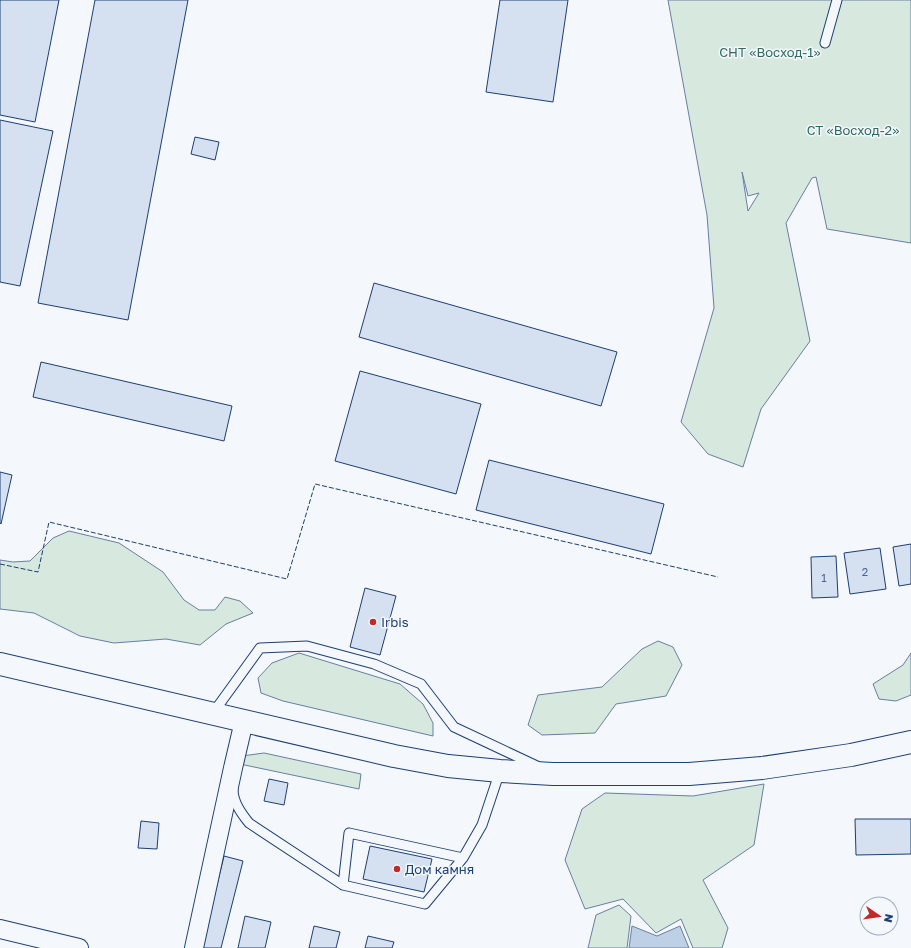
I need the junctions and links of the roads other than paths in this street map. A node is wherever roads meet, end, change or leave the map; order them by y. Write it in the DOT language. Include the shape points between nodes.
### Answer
graph roads {
  1 [pos="836,0"];
  2 [pos="825,43"];
  3 [pos="0,664"];
  4 [pos="213,713"];
  5 [pos="244,721"];
  6 [pos="911,742"];
  7 [pos="233,768"];
  8 [pos="500,771"];
  9 [pos="553,774"];
  10 [pos="463,858"];
  11 [pos="343,885"];
  12 [pos="0,929"];
  13 [pos="79,948"];
  14 [pos="194,948"];
  1 -- 2 [label="lane"];
  3 -- 4 [label="main road"];
  4 -- 5 [label="main road"];
  4 -- 9 [label="lane" via="260,648 307,646 374,664 421,684 454,728"];
  5 -- 7 [label="street"];
  5 -- 8 [label="main road" via="394,756 448,766"];
  6 -- 9 [label="main road" via="851,755 762,768 689,774"];
  7 -- 11 [label="lane" via="233,796 249,823"];
  7 -- 14 [label="street"];
  8 -- 9 [label="main road"];
  8 -- 10 [label="lane" via="482,825"];
  10 -- 11 [label="lane" via="425,904"];
  10 -- 11 [label="lane" via="350,833"];
  12 -- 13 [label="street"];
}
